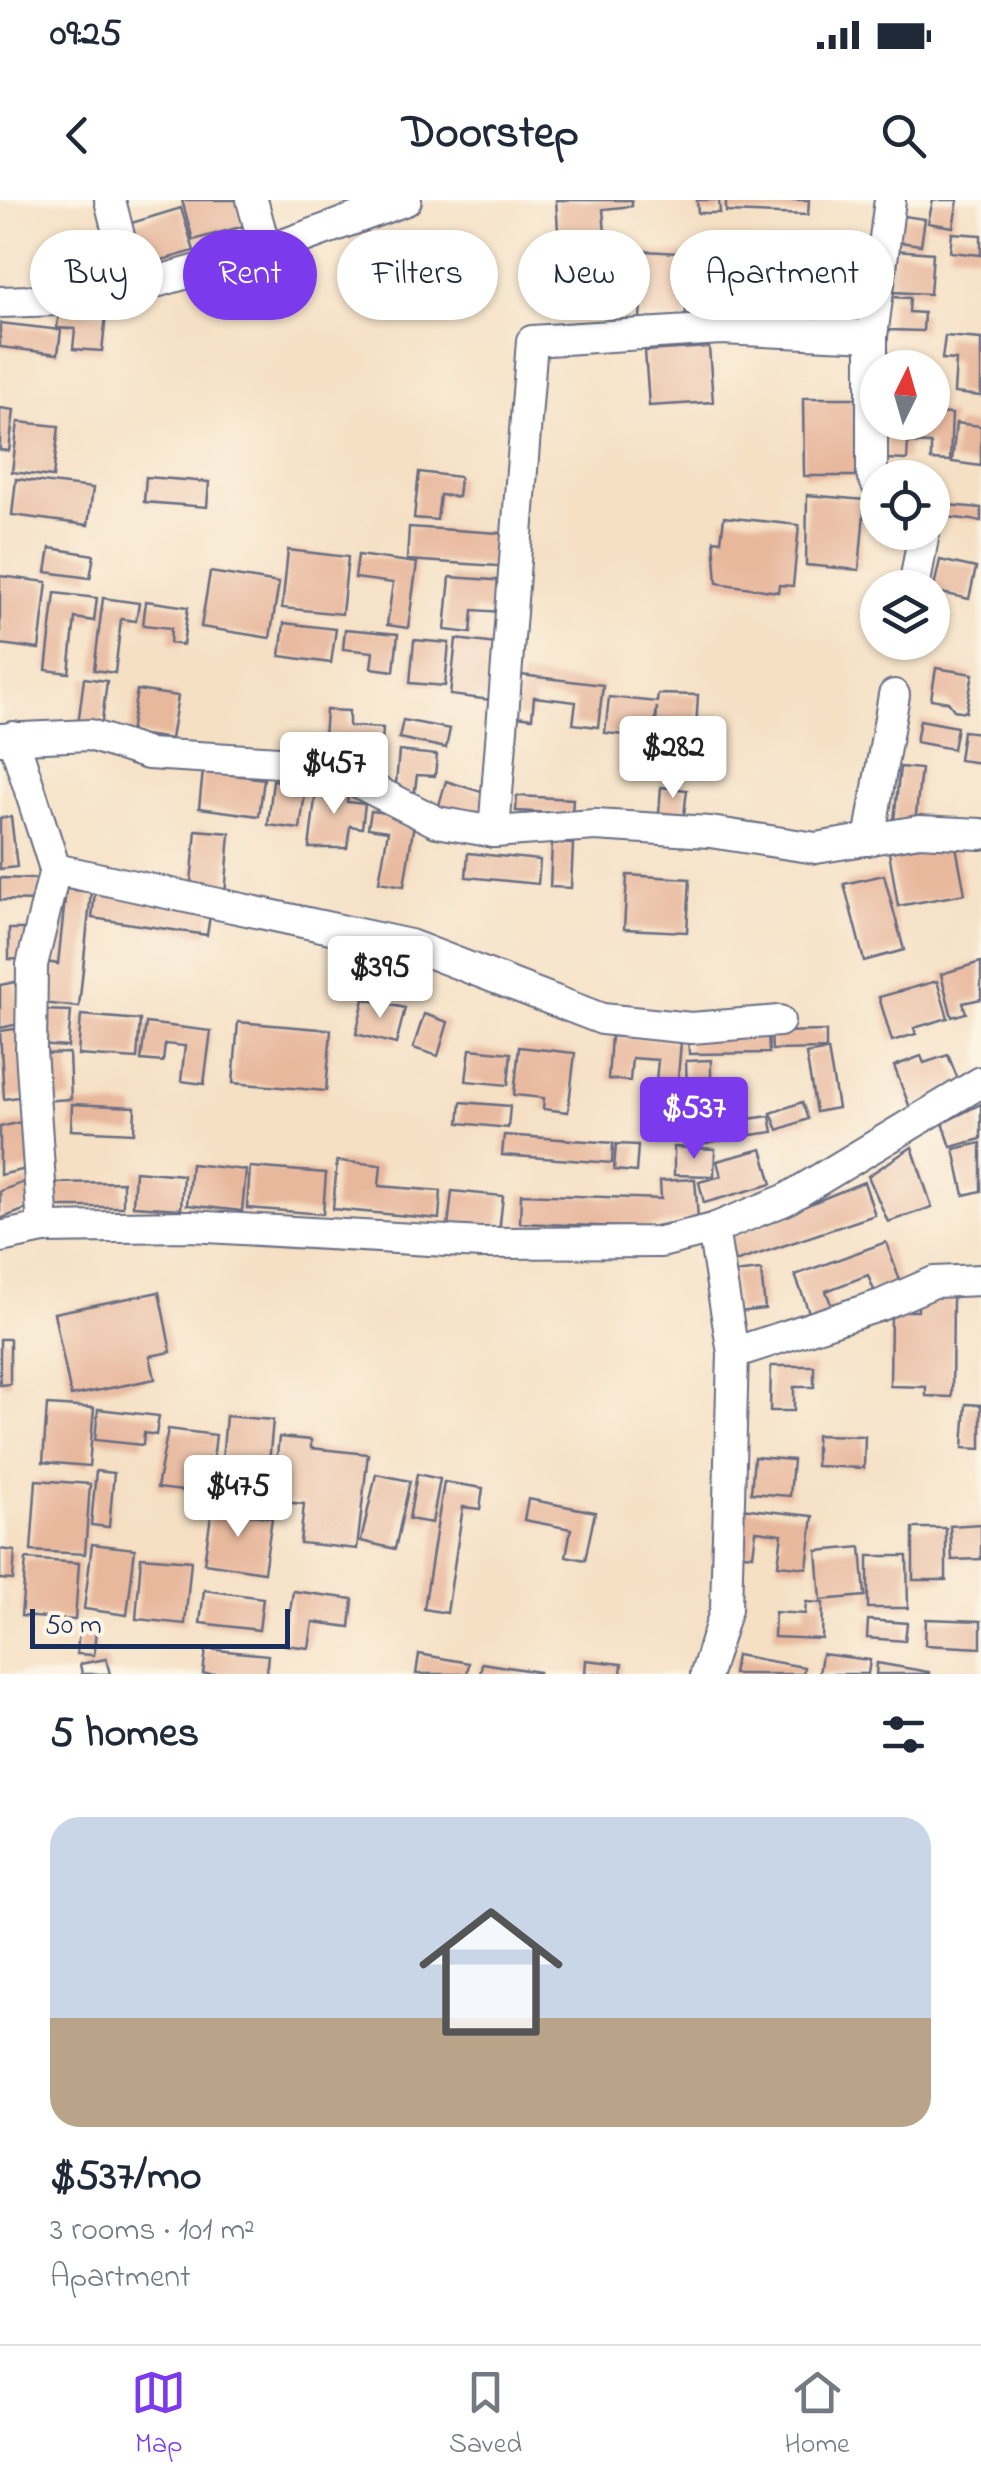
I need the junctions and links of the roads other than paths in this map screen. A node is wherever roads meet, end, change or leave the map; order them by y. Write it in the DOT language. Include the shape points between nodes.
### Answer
graph roads {
  1 [pos="110,200"];
  2 [pos="252,200"];
  3 [pos="406,200"];
  4 [pos="890,200"];
  5 [pos="118,230"];
  6 [pos="260,230"];
  7 [pos="317,233"];
  8 [pos="30,301"];
  9 [pos="0,302"];
  10 [pos="872,336"];
  11 [pos="872,460"];
  12 [pos="894,695"];
  13 [pos="6,738"];
  14 [pos="494,832"];
  15 [pos="981,834"];
  16 [pos="870,840"];
  17 [pos="55,869"];
  18 [pos="779,1021"];
  19 [pos="981,1082"];
  20 [pos="44,1228"];
  21 [pos="714,1229"];
  22 [pos="0,1238"];
  23 [pos="981,1280"];
  24 [pos="733,1353"];
  25 [pos="706,1674"];
  1 -- 5 [label="street"];
  2 -- 6 [label="street"];
  3 -- 7 [label="street"];
  4 -- 10 [label="street"];
  8 -- 9 [label="street"];
  10 -- 11 [label="street"];
  10 -- 14 [label="street" via="722,329 532,341"];
  12 -- 16 [label="street"];
  13 -- 14 [label="street" via="90,734 148,754 279,762 342,774 437,822"];
  13 -- 17 [label="street"];
  14 -- 16 [label="street" via="595,825 816,848"];
  15 -- 16 [label="street" via="919,832"];
  17 -- 18 [label="street" via="410,944 602,1018 692,1028"];
  17 -- 20 [label="street" via="32,965"];
  19 -- 21 [label="street" via="786,1200"];
  20 -- 21 [label="street" via="190,1226 481,1243 661,1242"];
  20 -- 22 [label="street"];
  21 -- 24 [label="street"];
  23 -- 24 [label="street" via="934,1282"];
  24 -- 25 [label="street" via="726,1610"];
}
